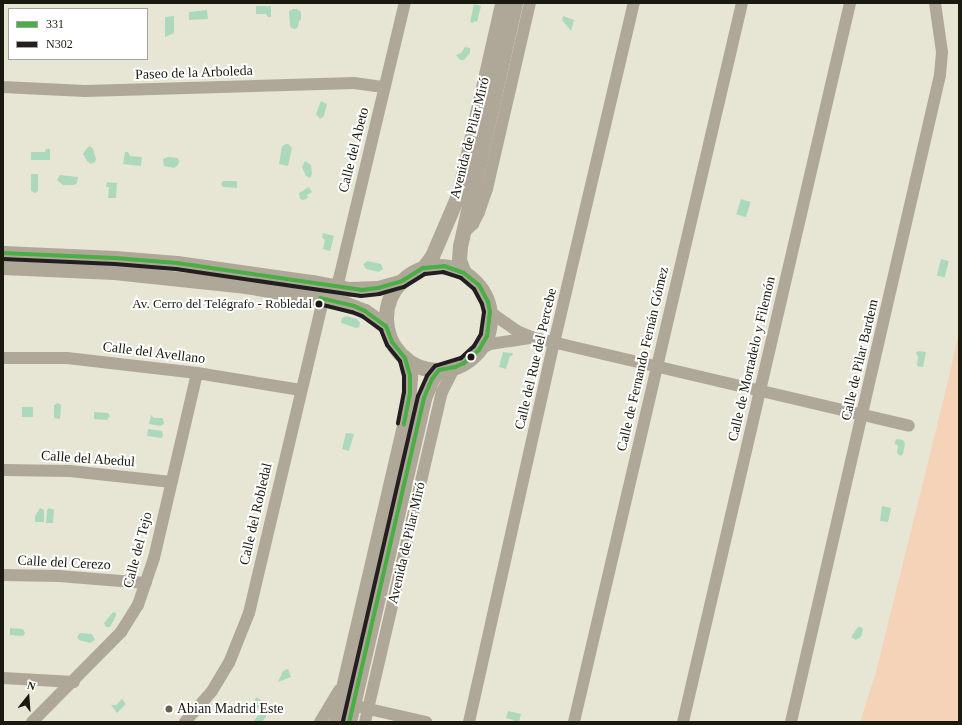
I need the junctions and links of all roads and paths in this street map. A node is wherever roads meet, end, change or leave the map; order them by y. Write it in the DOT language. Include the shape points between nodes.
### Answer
graph roads {
  1 [pos="405,3"];
  2 [pos="502,3"];
  3 [pos="515,3"];
  4 [pos="530,3"];
  5 [pos="634,3"];
  6 [pos="742,3"];
  7 [pos="850,3"];
  8 [pos="935,3"];
  9 [pos="3,87"];
  10 [pos="384,87"];
  11 [pos="462,234"];
  12 [pos="3,253"];
  13 [pos="3,267"];
  14 [pos="423,268"];
  15 [pos="464,273"];
  16 [pos="402,281"];
  17 [pos="336,286"];
  18 [pos="325,299"];
  19 [pos="490,312"];
  20 [pos="386,326"];
  21 [pos="532,337"];
  22 [pos="554,343"];
  23 [pos="479,350"];
  24 [pos="3,358"];
  25 [pos="405,358"];
  26 [pos="656,366"];
  27 [pos="455,368"];
  28 [pos="439,370"];
  29 [pos="196,373"];
  30 [pos="301,390"];
  31 [pos="760,390"];
  32 [pos="863,414"];
  33 [pos="909,426"];
  34 [pos="3,470"];
  35 [pos="171,482"];
  36 [pos="3,575"];
  37 [pos="146,583"];
  38 [pos="347,677"];
  39 [pos="3,678"];
  40 [pos="74,682"];
  41 [pos="353,706"];
  42 [pos="368,709"];
  43 [pos="32,722"];
  44 [pos="185,722"];
  45 [pos="320,722"];
  46 [pos="336,722"];
  47 [pos="349,722"];
  48 [pos="365,722"];
  49 [pos="426,722"];
  50 [pos="468,722"];
  51 [pos="574,722"];
  52 [pos="683,722"];
  53 [pos="791,722"];
  1 -- 10 [label="street, Calle del Abeto"];
  2 -- 14 [label="street, Avenida de Pilar Miró" via="459,193 432,256"];
  3 -- 11 [label="street, Avenida de Pilar Miró"];
  4 -- 11 [label="street, Avenida de Pilar Miró" via="486,189 473,224"];
  5 -- 22 [label="street, Calle del Rue del Percebe"];
  6 -- 26 [label="street, Calle de Fernando Fernán Gómez"];
  7 -- 31 [label="street, Calle de Mortadelo y Filemón"];
  8 -- 32 [label="street, Calle de Pilar Bardem" via="942,52 940,75"];
  9 -- 10 [label="street, Paseo de la Arboleda" via="85,91 354,83"];
  10 -- 17 [label="street, Calle del Abeto"];
  11 -- 15 [label="street, Avenida de Pilar Miró" via="459,260"];
  12 -- 17 [label="street" via="177,263"];
  13 -- 18 [label="street" via="64,268 176,277"];
  14 -- 15 [label="street" via="444,266"];
  14 -- 16 [label="street"];
  15 -- 19 [label="street" via="479,285"];
  16 -- 17 [label="street" via="373,289"];
  16 -- 20 [label="street" via="388,304"];
  17 -- 18 [label="street, Calle del Abeto"];
  18 -- 20 [label="street" via="359,309"];
  18 -- 30 [label="street, Calle del Robledal"];
  19 -- 21 [label="street" via="511,327"];
  19 -- 23 [label="street" via="490,328"];
  20 -- 25 [label="street" via="392,342"];
  21 -- 22 [label="street"];
  21 -- 23 [label="street" via="490,344"];
  22 -- 26 [label="street"];
  22 -- 50 [label="street, Calle del Rue del Percebe"];
  23 -- 27 [label="street" via="473,358"];
  24 -- 29 [label="street, Calle del Avellano" via="67,358"];
  25 -- 28 [label="street" via="421,367"];
  25 -- 38 [label="street, Avenida de Pilar Miró" via="410,375 407,413"];
  26 -- 31 [label="street"];
  26 -- 51 [label="street, Calle de Fernando Fernán Gómez"];
  27 -- 28 [label="street"];
  27 -- 42 [label="street, Avenida de Pilar Miró" via="442,392"];
  28 -- 41 [label="street, Avenida de Pilar Miró" via="432,379 423,404"];
  29 -- 30 [label="street, Calle del Avellano"];
  29 -- 35 [label="street, Calle del Tejo"];
  30 -- 44 [label="street, Calle del Robledal" via="249,613 229,663 212,690"];
  31 -- 32 [label="street"];
  31 -- 52 [label="street, Calle de Mortadelo y Filemón"];
  32 -- 33 [label="street"];
  32 -- 53 [label="street, Calle de Pilar Bardem"];
  34 -- 35 [label="street, Calle del Abedul" via="70,471"];
  35 -- 37 [label="street, Calle del Tejo"];
  36 -- 37 [label="street, Calle del Cerezo" via="59,576"];
  37 -- 40 [label="street, Calle del Tejo" via="138,605 121,632"];
  38 -- 45 [label="street"];
  38 -- 46 [label="street, Avenida de Pilar Miró"];
  39 -- 40 [label="street"];
  40 -- 43 [label="street, Calle del Tejo"];
  41 -- 42 [label="street"];
  41 -- 47 [label="street, Avenida de Pilar Miró"];
  42 -- 48 [label="street, Avenida de Pilar Miró"];
  42 -- 49 [label="street"];
}
